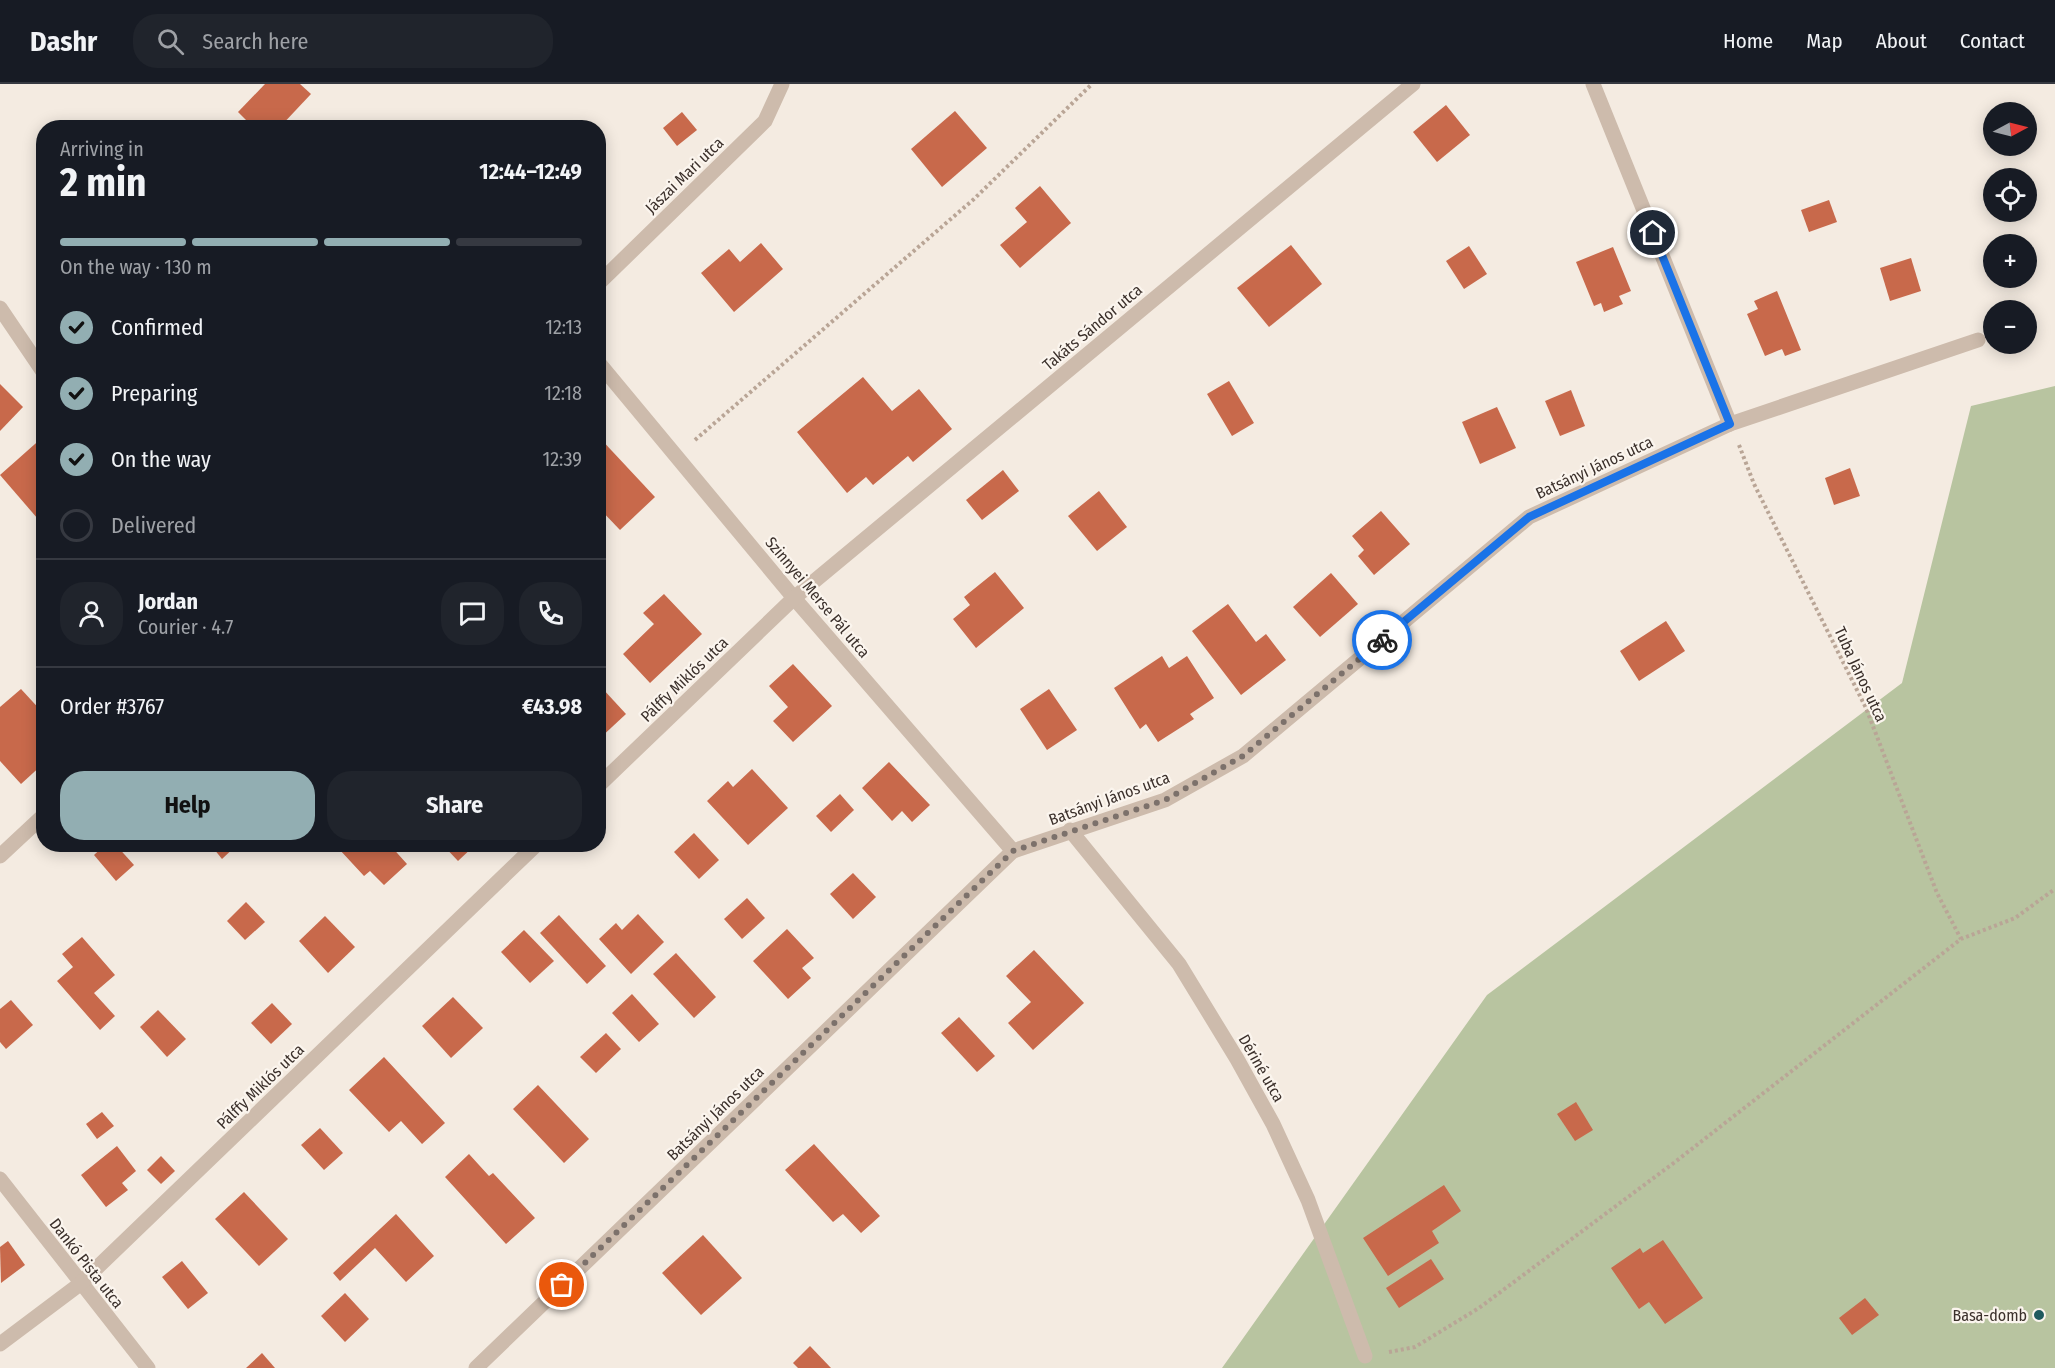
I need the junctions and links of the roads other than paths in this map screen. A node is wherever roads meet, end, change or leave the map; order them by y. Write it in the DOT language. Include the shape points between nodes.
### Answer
graph roads {
  1 [pos="782,84"];
  2 [pos="1413,84"];
  3 [pos="1593,84"];
  4 [pos="606,276"];
  5 [pos="0,308"];
  6 [pos="1978,340"];
  7 [pos="36,362"];
  8 [pos="606,372"];
  9 [pos="1730,424"];
  10 [pos="794,598"];
  11 [pos="606,778"];
  12 [pos="36,822"];
  13 [pos="1070,830"];
  14 [pos="1013,851"];
  15 [pos="529,852"];
  16 [pos="0,855"];
  17 [pos="0,1179"];
  18 [pos="80,1284"];
  19 [pos="0,1344"];
  20 [pos="1365,1356"];
  21 [pos="147,1368"];
  22 [pos="476,1368"];
  1 -- 4 [label="street, Jászai Mari utca" via="765,121"];
  2 -- 10 [label="street, Takáts Sándor utca"];
  3 -- 9 [label="street"];
  5 -- 7 [label="street"];
  6 -- 9 [label="street, Batsányi János utca"];
  8 -- 10 [label="street, Szinnyei Merse Pál utca"];
  9 -- 13 [label="street, Batsányi János utca" via="1529,517 1243,756 1165,800"];
  10 -- 11 [label="street, Pálffy Miklós utca"];
  10 -- 14 [label="street, Szinnyei Merse Pál utca"];
  12 -- 16 [label="street"];
  13 -- 14 [label="street, Batsányi János utca"];
  13 -- 20 [label="street, Dériné utca" via="1179,964 1237,1059 1308,1200"];
  14 -- 22 [label="street, Batsányi János utca"];
  15 -- 18 [label="street, Pálffy Miklós utca"];
  17 -- 18 [label="street, Dankó Pista utca"];
  18 -- 19 [label="street, Pálffy Miklós utca"];
  18 -- 21 [label="street, Dankó Pista utca"];
}
